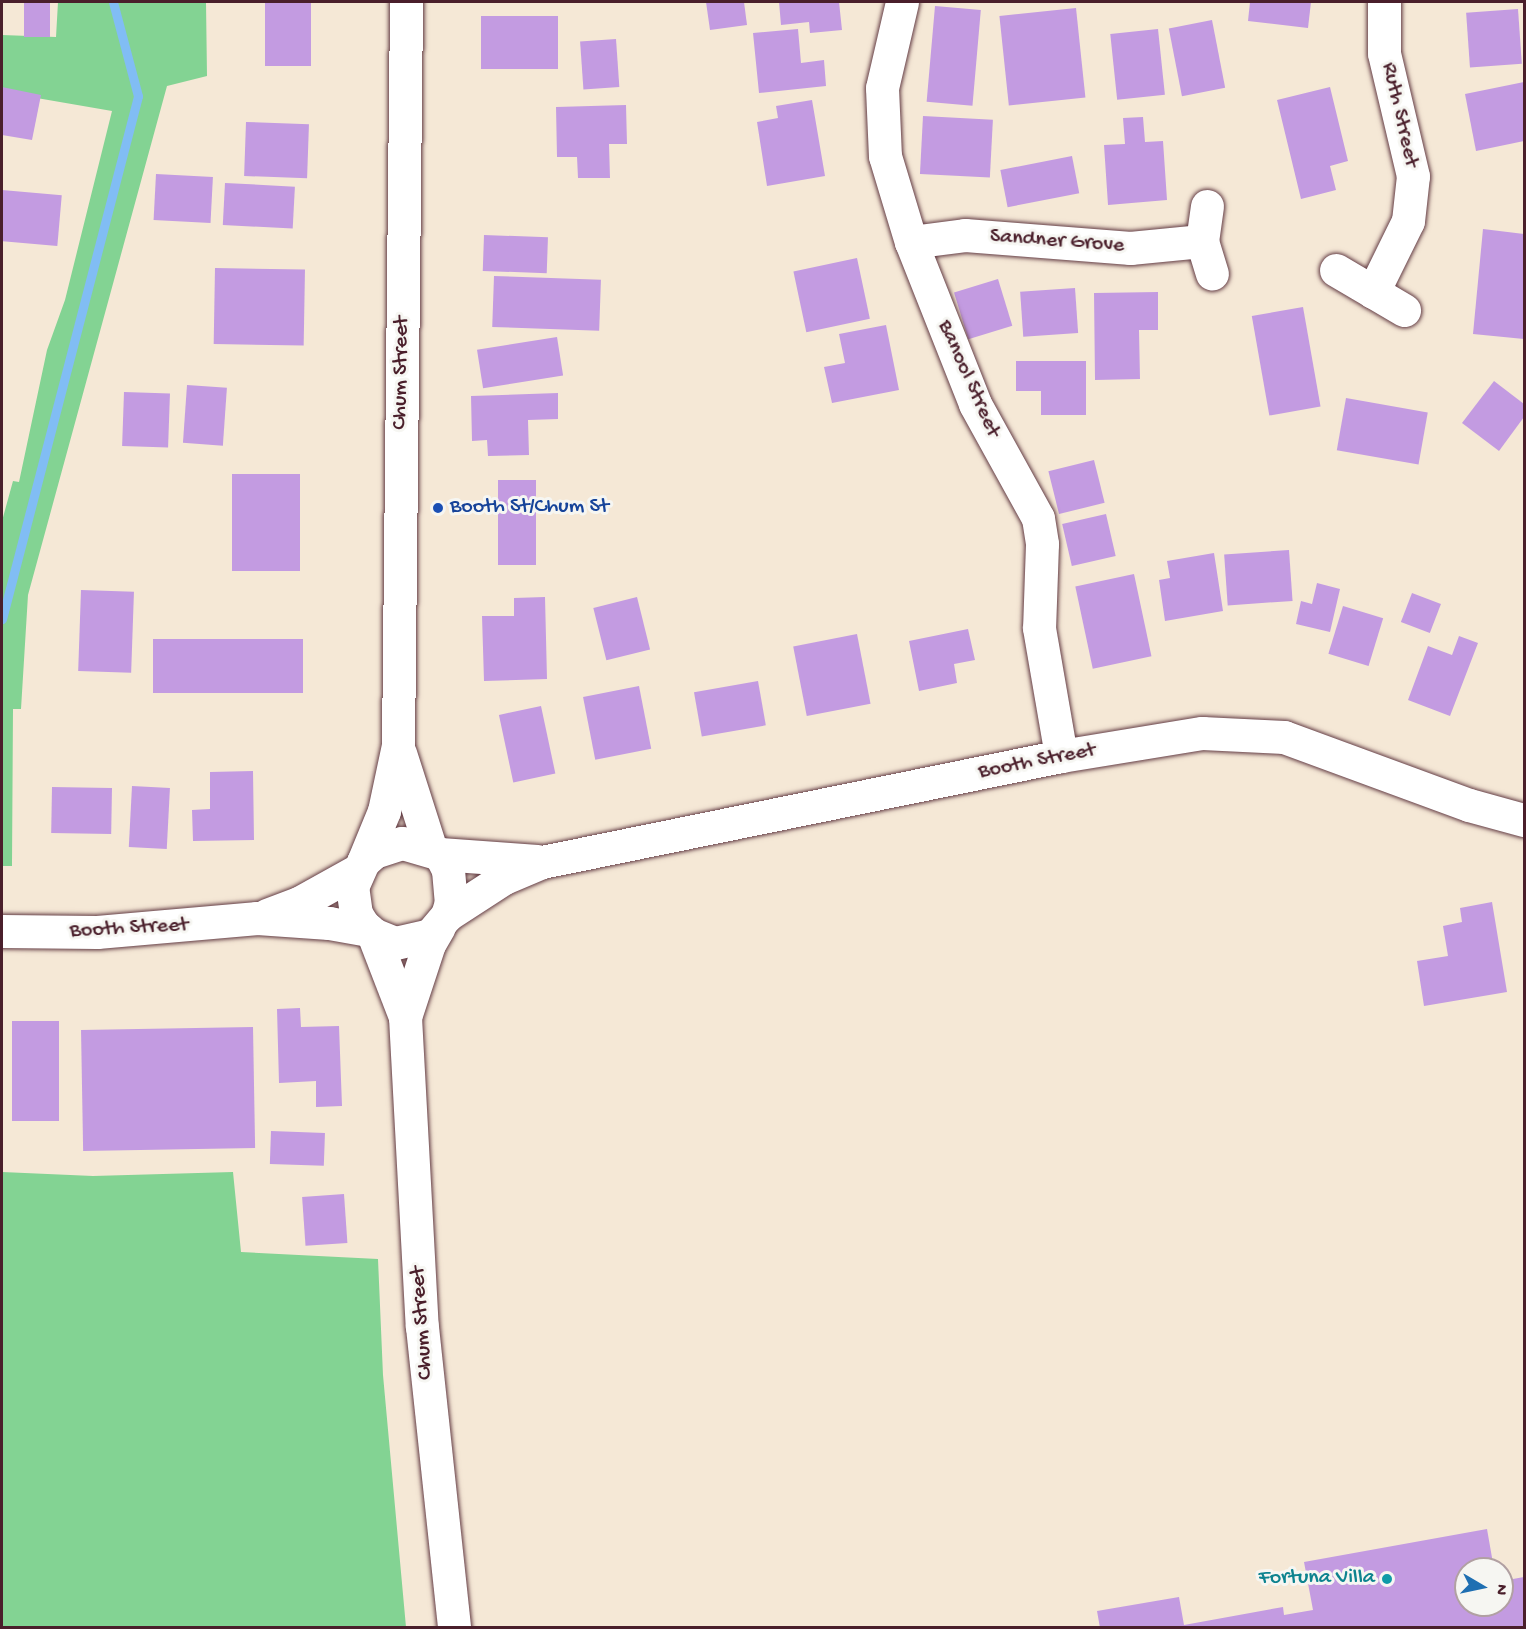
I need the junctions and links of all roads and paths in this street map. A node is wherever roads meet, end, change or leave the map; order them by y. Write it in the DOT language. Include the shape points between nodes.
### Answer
graph roads {
  1 [pos="405,2"];
  2 [pos="902,2"];
  3 [pos="1384,2"];
  4 [pos="1207,206"];
  5 [pos="1202,241"];
  6 [pos="912,242"];
  7 [pos="1336,270"];
  8 [pos="1212,273"];
  9 [pos="1373,292"];
  10 [pos="1404,310"];
  11 [pos="398,745"];
  12 [pos="1061,756"];
  13 [pos="1524,820"];
  14 [pos="436,852"];
  15 [pos="542,862"];
  16 [pos="360,866"];
  17 [pos="257,918"];
  18 [pos="443,921"];
  19 [pos="2,932"];
  20 [pos="371,932"];
  21 [pos="405,1017"];
  22 [pos="454,1628"];
  1 -- 11 [label="street, Chum Street"];
  2 -- 6 [label="street, Banool Street" via="886,58 881,122 892,184"];
  3 -- 9 [label="street, Ruth Street" via="1384,53 1413,176 1408,221"];
  4 -- 5 [label="street"];
  5 -- 6 [label="street, Sandner Grove" via="1130,248 965,235"];
  5 -- 8 [label="street"];
  6 -- 12 [label="street, Banool Street" via="975,404 1038,518 1042,544 1041,647"];
  7 -- 9 [label="street"];
  9 -- 10 [label="street"];
  11 -- 14 [label="street, Chum Street" via="406,779"];
  11 -- 16 [label="street, Chum Street" via="384,811"];
  12 -- 13 [label="street, Booth Street" via="1202,733 1263,733 1304,743 1469,805"];
  12 -- 15 [label="street, Booth Street"];
  14 -- 15 [label="street, Booth Street"];
  14 -- 16 [label="street" via="402,843 387,845"];
  14 -- 18 [label="street" via="451,888"];
  15 -- 18 [label="street, Booth Street" via="504,878"];
  16 -- 17 [label="street, Booth Street" via="299,903"];
  16 -- 20 [label="street" via="352,901"];
  17 -- 19 [label="street, Booth Street" via="97,933"];
  17 -- 20 [label="street, Booth Street" via="329,923"];
  18 -- 20 [label="street" via="408,943 395,943"];
  18 -- 21 [label="street, Chum Street" via="429,944"];
  20 -- 21 [label="street, Chum Street"];
  21 -- 22 [label="street, Chum Street" via="422,1327"];
}
